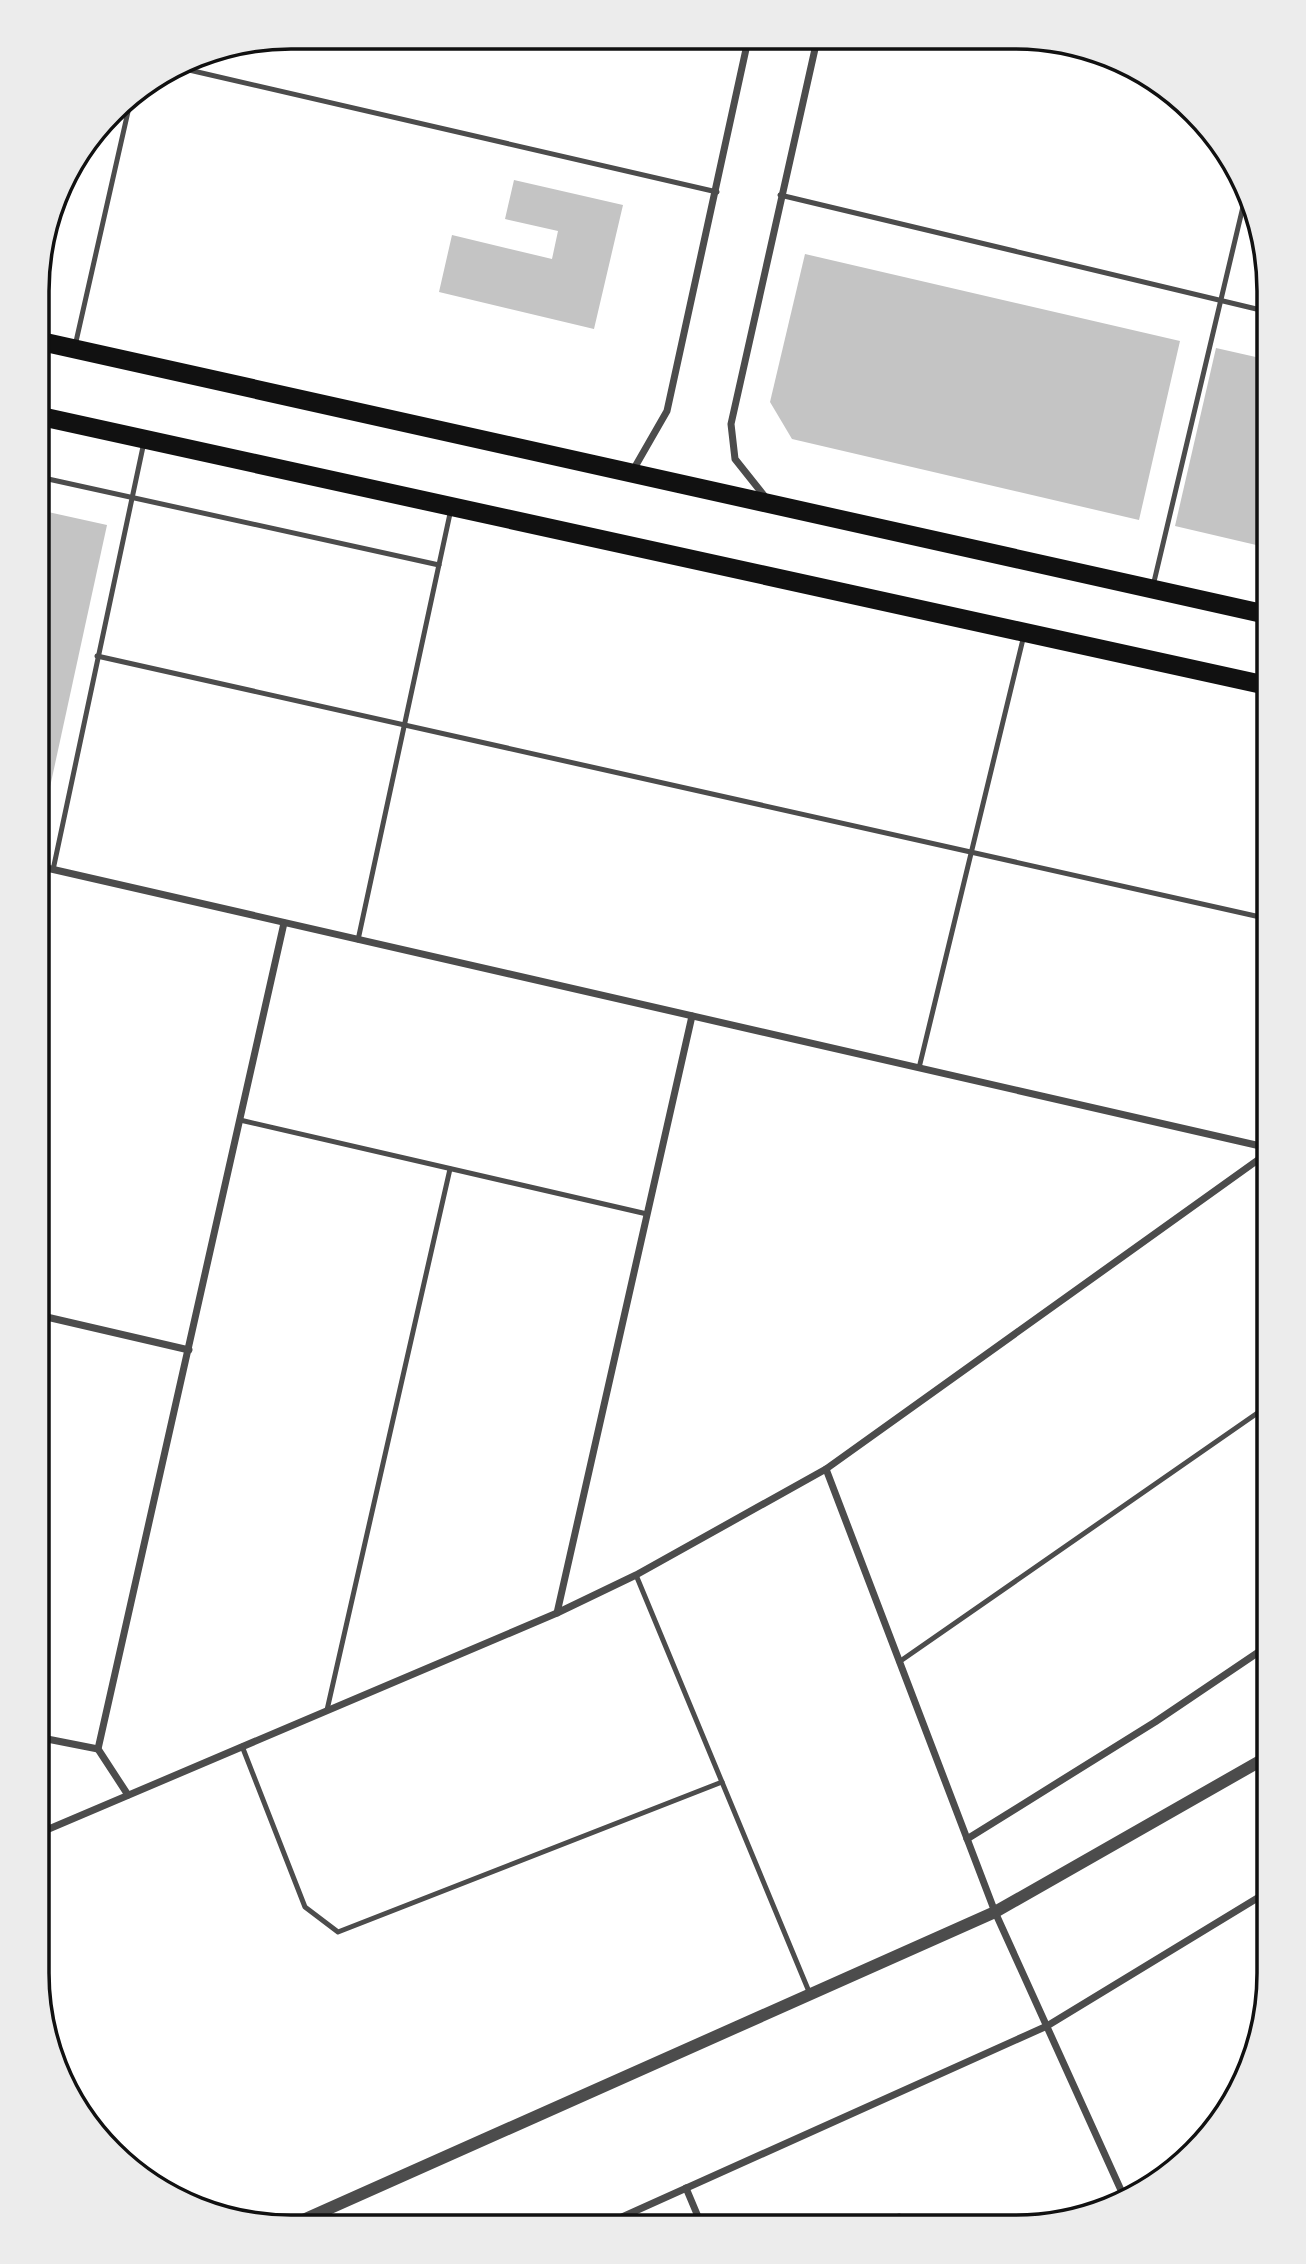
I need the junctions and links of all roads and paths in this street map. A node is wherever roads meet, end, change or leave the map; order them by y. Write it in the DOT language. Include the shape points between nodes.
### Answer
graph roads {
  1 [pos="746,49"];
  2 [pos="815,49"];
  3 [pos="192,71"];
  4 [pos="128,112"];
  5 [pos="717,192"];
  6 [pos="780,195"];
  7 [pos="1243,209"];
  8 [pos="1221,300"];
  9 [pos="1257,309"];
  10 [pos="49,343"];
  11 [pos="74,349"];
  12 [pos="49,418"];
  13 [pos="145,440"];
  14 [pos="632,473"];
  15 [pos="49,479"];
  16 [pos="131,497"];
  17 [pos="771,504"];
  18 [pos="451,506"];
  19 [pos="439,565"];
  20 [pos="1152,589"];
  21 [pos="1257,612"];
  22 [pos="1024,632"];
  23 [pos="97,656"];
  24 [pos="1257,683"];
  25 [pos="404,725"];
  26 [pos="971,852"];
  27 [pos="49,869"];
  28 [pos="53,870"];
  29 [pos="1257,916"];
  30 [pos="284,923"];
  31 [pos="358,940"];
  32 [pos="692,1016"];
  33 [pos="919,1068"];
  34 [pos="240,1120"];
  35 [pos="1256,1147"];
  36 [pos="1256,1159"];
  37 [pos="450,1169"];
  38 [pos="647,1214"];
  39 [pos="49,1318"];
  40 [pos="188,1350"];
  41 [pos="1256,1414"];
  42 [pos="826,1469"];
  43 [pos="636,1575"];
  44 [pos="557,1612"];
  45 [pos="1256,1654"];
  46 [pos="899,1662"];
  47 [pos="327,1710"];
  48 [pos="49,1739"];
  49 [pos="242,1746"];
  50 [pos="98,1749"];
  51 [pos="1256,1763"];
  52 [pos="722,1782"];
  53 [pos="128,1795"];
  54 [pos="49,1829"];
  55 [pos="967,1839"];
  56 [pos="1256,1899"];
  57 [pos="995,1912"];
  58 [pos="810,1994"];
  59 [pos="1047,2026"];
  60 [pos="686,2188"];
  61 [pos="1121,2190"];
  62 [pos="314,2215"];
  63 [pos="626,2215"];
  64 [pos="697,2215"];
  1 -- 5 [label="street"];
  2 -- 6 [label="street"];
  3 -- 5 [label="lane"];
  4 -- 11 [label="lane"];
  5 -- 14 [label="street" via="667,411"];
  6 -- 8 [label="lane"];
  6 -- 17 [label="street" via="731,424 735,458"];
  7 -- 8 [label="lane"];
  8 -- 9 [label="lane"];
  8 -- 20 [label="lane"];
  10 -- 11 [label="highway"];
  11 -- 14 [label="highway"];
  12 -- 13 [label="highway"];
  13 -- 16 [label="lane"];
  13 -- 18 [label="highway"];
  14 -- 17 [label="highway"];
  15 -- 16 [label="lane"];
  16 -- 19 [label="lane"];
  16 -- 23 [label="lane"];
  17 -- 20 [label="highway"];
  18 -- 19 [label="lane"];
  18 -- 22 [label="highway"];
  19 -- 25 [label="lane"];
  20 -- 21 [label="highway"];
  22 -- 24 [label="highway"];
  22 -- 26 [label="lane"];
  23 -- 25 [label="lane"];
  23 -- 28 [label="lane"];
  25 -- 26 [label="lane"];
  25 -- 31 [label="lane"];
  26 -- 29 [label="lane"];
  26 -- 33 [label="lane"];
  27 -- 28 [label="street"];
  28 -- 30 [label="street"];
  30 -- 31 [label="street"];
  30 -- 34 [label="street"];
  31 -- 32 [label="street"];
  32 -- 33 [label="street"];
  32 -- 38 [label="street"];
  33 -- 35 [label="street"];
  34 -- 37 [label="lane"];
  34 -- 40 [label="street"];
  36 -- 42 [label="street"];
  37 -- 38 [label="lane"];
  37 -- 47 [label="lane"];
  38 -- 44 [label="street"];
  39 -- 40 [label="street"];
  40 -- 50 [label="street"];
  41 -- 46 [label="lane"];
  42 -- 43 [label="street"];
  42 -- 46 [label="street"];
  43 -- 44 [label="street"];
  43 -- 52 [label="lane"];
  44 -- 47 [label="street"];
  45 -- 55 [label="street"];
  46 -- 55 [label="street"];
  47 -- 49 [label="street"];
  48 -- 50 [label="street"];
  49 -- 52 [label="lane" via="305,1907 338,1932"];
  49 -- 53 [label="street"];
  50 -- 53 [label="street"];
  51 -- 57 [label="street"];
  52 -- 58 [label="lane"];
  53 -- 54 [label="street"];
  55 -- 57 [label="street"];
  56 -- 59 [label="street"];
  57 -- 58 [label="street"];
  57 -- 59 [label="street"];
  58 -- 62 [label="street"];
  59 -- 60 [label="street"];
  59 -- 61 [label="street"];
  60 -- 63 [label="street"];
  60 -- 64 [label="street"];
}
